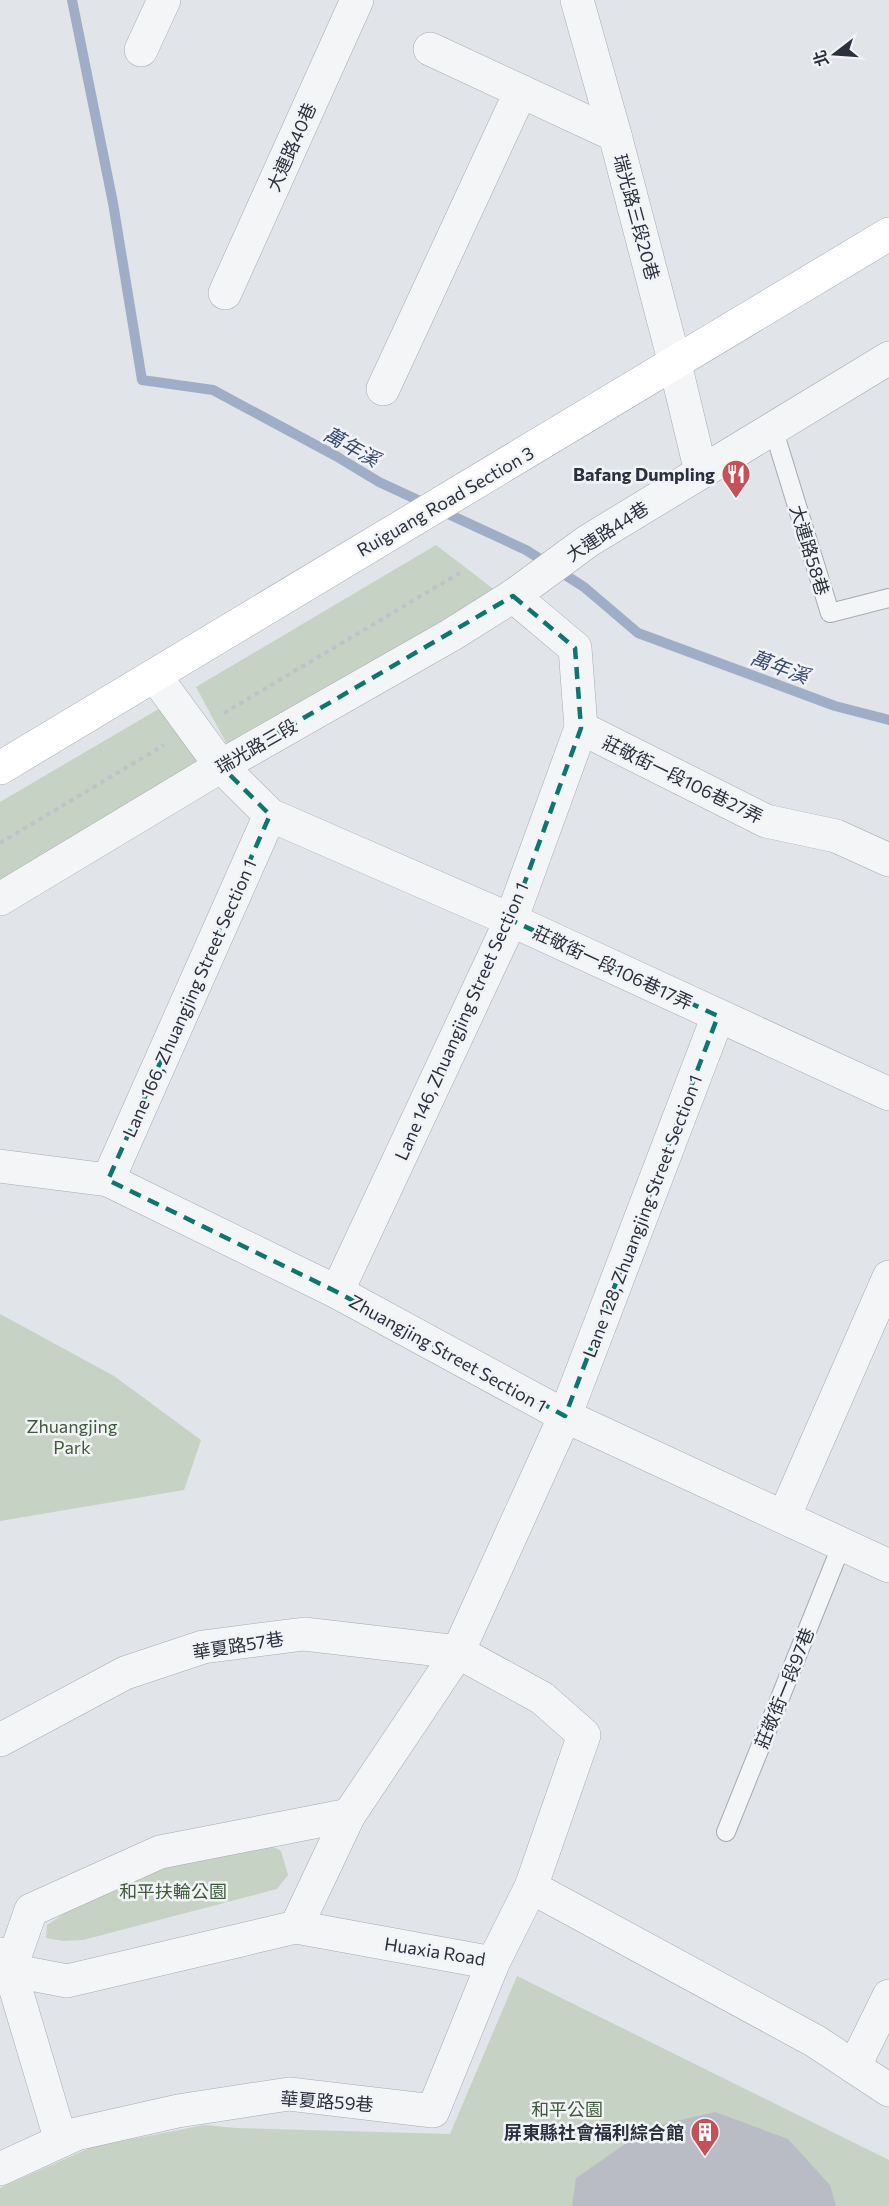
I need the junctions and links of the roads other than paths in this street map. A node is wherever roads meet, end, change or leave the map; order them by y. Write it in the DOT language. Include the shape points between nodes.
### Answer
graph roads {
  1 [pos="164,0"];
  2 [pos="357,0"];
  3 [pos="577,0"];
  4 [pos="430,49"];
  5 [pos="141,50"];
  6 [pos="521,91"];
  7 [pos="615,135"];
  8 [pos="889,234"];
  9 [pos="225,293"];
  10 [pos="889,358"];
  11 [pos="675,364"];
  12 [pos="383,389"];
  13 [pos="773,428"];
  14 [pos="701,472"];
  15 [pos="513,596"];
  16 [pos="889,598"];
  17 [pos="155,676"];
  18 [pos="581,728"];
  19 [pos="220,766"];
  20 [pos="0,768"];
  21 [pos="270,815"];
  22 [pos="889,860"];
  23 [pos="0,899"];
  24 [pos="511,920"];
  25 [pos="718,1016"];
  26 [pos="889,1094"];
  27 [pos="0,1166"];
  28 [pos="108,1180"];
  29 [pos="889,1277"];
  30 [pos="337,1292"];
  31 [pos="565,1416"];
  32 [pos="784,1517"];
  33 [pos="842,1544"];
  34 [pos="889,1566"];
  35 [pos="458,1652"];
  36 [pos="0,1740"];
  37 [pos="349,1815"];
  38 [pos="726,1832"];
  39 [pos="531,1887"];
  40 [pos="296,1927"];
  41 [pos="493,1963"];
  42 [pos="4,1966"];
  43 [pos="889,1996"];
  44 [pos="854,2067"];
  45 [pos="889,2090"];
  46 [pos="61,2141"];
  47 [pos="0,2169"];
  1 -- 5 [label="street"];
  2 -- 9 [label="street, 大連路40巷"];
  3 -- 7 [label="street"];
  4 -- 6 [label="street, 瑞光路三段20巷"];
  6 -- 7 [label="street, 瑞光路三段20巷"];
  6 -- 12 [label="street"];
  7 -- 11 [label="street, 瑞光路三段20巷"];
  8 -- 11 [label="street, Ruiguang Road Section 3"];
  10 -- 13 [label="street, 大連路44巷"];
  11 -- 14 [label="street, 瑞光路三段20巷"];
  11 -- 17 [label="street, Ruiguang Road Section 3"];
  13 -- 14 [label="street, 大連路44巷"];
  13 -- 16 [label="lane, 大連路58巷" via="830,613"];
  14 -- 15 [label="street, 大連路44巷" via="588,541"];
  15 -- 18 [label="street, Lane 146, Zhuangjing Street Section 1" via="575,648"];
  15 -- 19 [label="street, 瑞光路三段"];
  17 -- 19 [label="street"];
  17 -- 20 [label="street, Ruiguang Road Section 3"];
  18 -- 22 [label="street, 莊敬街一段106巷27弄" via="766,821 836,836"];
  18 -- 24 [label="street, Lane 146, Zhuangjing Street Section 1"];
  19 -- 21 [label="street"];
  19 -- 23 [label="street, 瑞光路三段"];
  21 -- 24 [label="street, 莊敬街一段106巷17弄"];
  21 -- 28 [label="street, Lane 166, Zhuangjing Street Section 1"];
  24 -- 25 [label="street, 莊敬街一段106巷17弄"];
  24 -- 30 [label="street, Lane 146, Zhuangjing Street Section 1"];
  25 -- 26 [label="street, 莊敬街一段106巷17弄"];
  25 -- 31 [label="street, Lane 128, Zhuangjing Street Section 1"];
  27 -- 28 [label="street, Zhuangjing Street Section 1"];
  28 -- 30 [label="street, Zhuangjing Street Section 1"];
  29 -- 32 [label="street"];
  30 -- 31 [label="street, Zhuangjing Street Section 1"];
  31 -- 32 [label="street, Zhuangjing Street Section 1"];
  31 -- 35 [label="street, Lane 128, Zhuangjing Street Section 1"];
  32 -- 33 [label="street, Zhuangjing Street Section 1"];
  33 -- 34 [label="street, Zhuangjing Street Section 1"];
  33 -- 38 [label="lane, 莊敬街一段97巷"];
  35 -- 36 [label="street, 華夏路57巷" via="304,1634 203,1647 125,1673"];
  35 -- 37 [label="street, Lane 128, Zhuangjing Street Section 1"];
  35 -- 39 [label="street" via="542,1698 584,1735"];
  37 -- 40 [label="street, Lane 128, Zhuangjing Street Section 1"];
  37 -- 42 [label="street" via="160,1852 31,1910"];
  39 -- 41 [label="street, Huaxia Road"];
  39 -- 44 [label="street" via="815,2041"];
  40 -- 41 [label="street, Huaxia Road"];
  40 -- 42 [label="street, Huaxia Road" via="67,1981"];
  41 -- 46 [label="street, 華夏路59巷" via="433,2110 289,2094 178,2111 76,2133"];
  42 -- 46 [label="street"];
  43 -- 44 [label="street"];
  44 -- 45 [label="street"];
  46 -- 47 [label="street, 華夏路59巷"];
}
